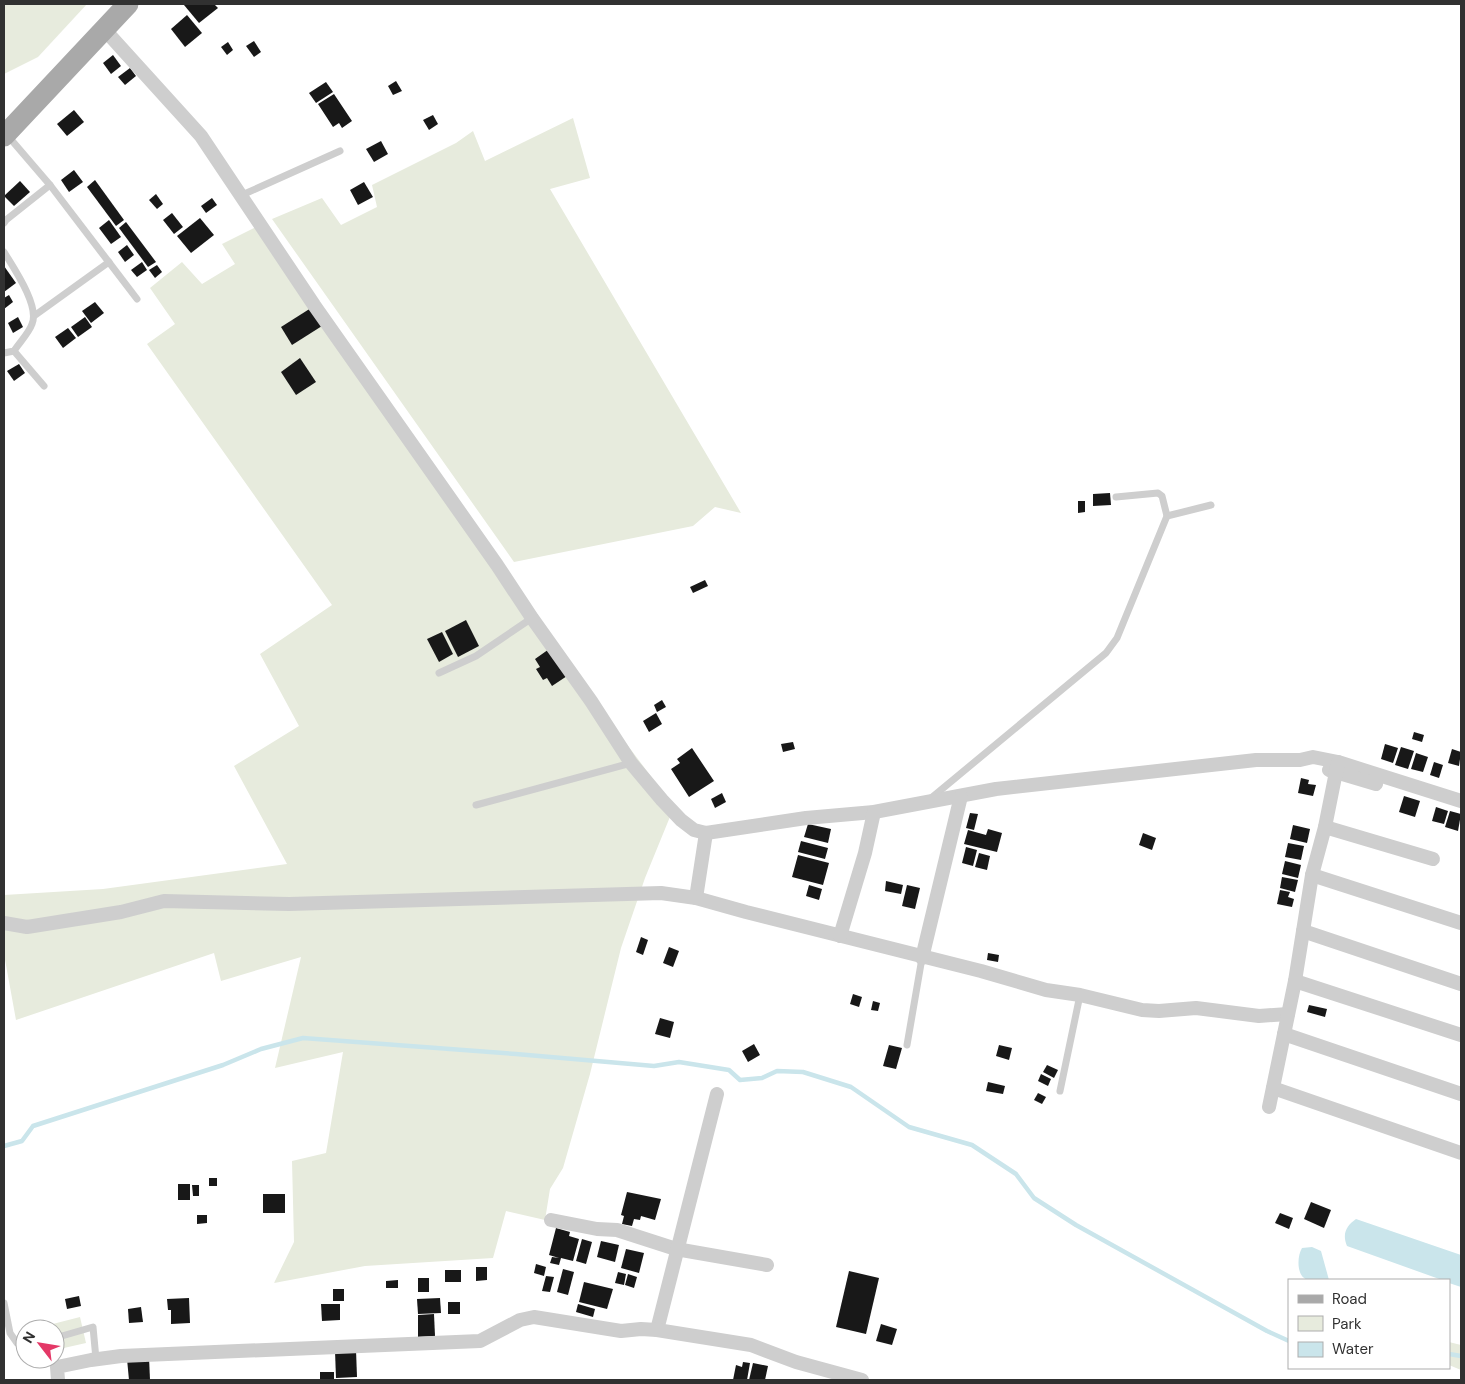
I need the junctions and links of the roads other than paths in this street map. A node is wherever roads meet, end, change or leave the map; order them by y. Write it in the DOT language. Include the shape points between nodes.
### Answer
graph roads {
  1 [pos="128,4"];
  2 [pos="104,29"];
  3 [pos="5,135"];
  4 [pos="340,151"];
  5 [pos="50,185"];
  6 [pos="242,195"];
  7 [pos="4,223"];
  8 [pos="4,252"];
  9 [pos="109,262"];
  10 [pos="137,299"];
  11 [pos="34,316"];
  12 [pos="14,351"];
  13 [pos="4,353"];
  14 [pos="44,386"];
  15 [pos="1116,497"];
  16 [pos="1211,505"];
  17 [pos="1167,516"];
  18 [pos="532,618"];
  19 [pos="438,673"];
  20 [pos="631,763"];
  21 [pos="1337,767"];
  22 [pos="961,796"];
  23 [pos="927,801"];
  24 [pos="1461,801"];
  25 [pos="476,805"];
  26 [pos="1461,810"];
  27 [pos="874,812"];
  28 [pos="1325,827"];
  29 [pos="706,833"];
  30 [pos="1433,859"];
  31 [pos="1312,875"];
  32 [pos="696,898"];
  33 [pos="4,923"];
  34 [pos="1461,923"];
  35 [pos="1303,932"];
  36 [pos="840,936"];
  37 [pos="922,958"];
  38 [pos="1295,980"];
  39 [pos="1461,984"];
  40 [pos="1080,995"];
  41 [pos="1288,1014"];
  42 [pos="1284,1034"];
  43 [pos="1461,1035"];
  44 [pos="907,1044"];
  45 [pos="1273,1088"];
  46 [pos="1060,1091"];
  47 [pos="717,1094"];
  48 [pos="1461,1094"];
  49 [pos="1269,1107"];
  50 [pos="1461,1153"];
  51 [pos="551,1220"];
  52 [pos="676,1249"];
  53 [pos="767,1265"];
  54 [pos="4,1304"];
  55 [pos="656,1330"];
  56 [pos="65,1335"];
  57 [pos="15,1340"];
  58 [pos="96,1359"];
  59 [pos="58,1380"];
  60 [pos="862,1380"];
  1 -- 2 [label="main road"];
  2 -- 3 [label="main road"];
  2 -- 6 [label="street" via="201,136"];
  3 -- 5 [label="lane"];
  4 -- 6 [label="lane"];
  5 -- 7 [label="lane"];
  5 -- 9 [label="lane"];
  6 -- 18 [label="street" via="314,306"];
  8 -- 11 [label="lane" via="29,298"];
  9 -- 10 [label="lane"];
  9 -- 11 [label="lane"];
  11 -- 12 [label="lane"];
  12 -- 13 [label="lane"];
  12 -- 14 [label="lane"];
  15 -- 17 [label="lane" via="1158,493 1162,496"];
  16 -- 17 [label="lane"];
  17 -- 23 [label="lane" via="1117,638 1106,653"];
  18 -- 19 [label="lane" via="476,656"];
  18 -- 20 [label="street"];
  20 -- 25 [label="lane"];
  20 -- 29 [label="street" via="681,820 694,830"];
  21 -- 22 [label="street" via="1318,768 1300,760 1256,760"];
  21 -- 24 [label="street"];
  21 -- 26 [label="street"];
  21 -- 28 [label="street"];
  22 -- 23 [label="street"];
  22 -- 37 [label="street"];
  23 -- 27 [label="street"];
  27 -- 29 [label="street"];
  27 -- 36 [label="street"];
  28 -- 30 [label="street"];
  28 -- 31 [label="street"];
  29 -- 32 [label="street"];
  31 -- 34 [label="street"];
  31 -- 35 [label="street"];
  32 -- 33 [label="street" via="634,894 289,904 164,901 121,912 27,927"];
  32 -- 36 [label="street"];
  35 -- 38 [label="street"];
  35 -- 39 [label="street"];
  36 -- 37 [label="street"];
  37 -- 40 [label="street" via="1046,990"];
  37 -- 44 [label="lane"];
  38 -- 41 [label="street"];
  38 -- 43 [label="street"];
  40 -- 41 [label="street" via="1142,1010 1196,1008 1259,1016"];
  40 -- 46 [label="lane"];
  41 -- 42 [label="street"];
  42 -- 45 [label="street"];
  42 -- 48 [label="street"];
  45 -- 49 [label="street"];
  45 -- 50 [label="street"];
  47 -- 52 [label="street"];
  51 -- 52 [label="street" via="618,1230"];
  52 -- 53 [label="street"];
  52 -- 55 [label="street"];
  54 -- 57 [label="lane" via="10,1333"];
  55 -- 58 [label="street" via="621,1331 534,1317 520,1320 480,1341"];
  55 -- 60 [label="street" via="751,1345 796,1362"];
  56 -- 58 [label="lane" via="93,1327"];
  58 -- 59 [label="street" via="57,1367"];
}
